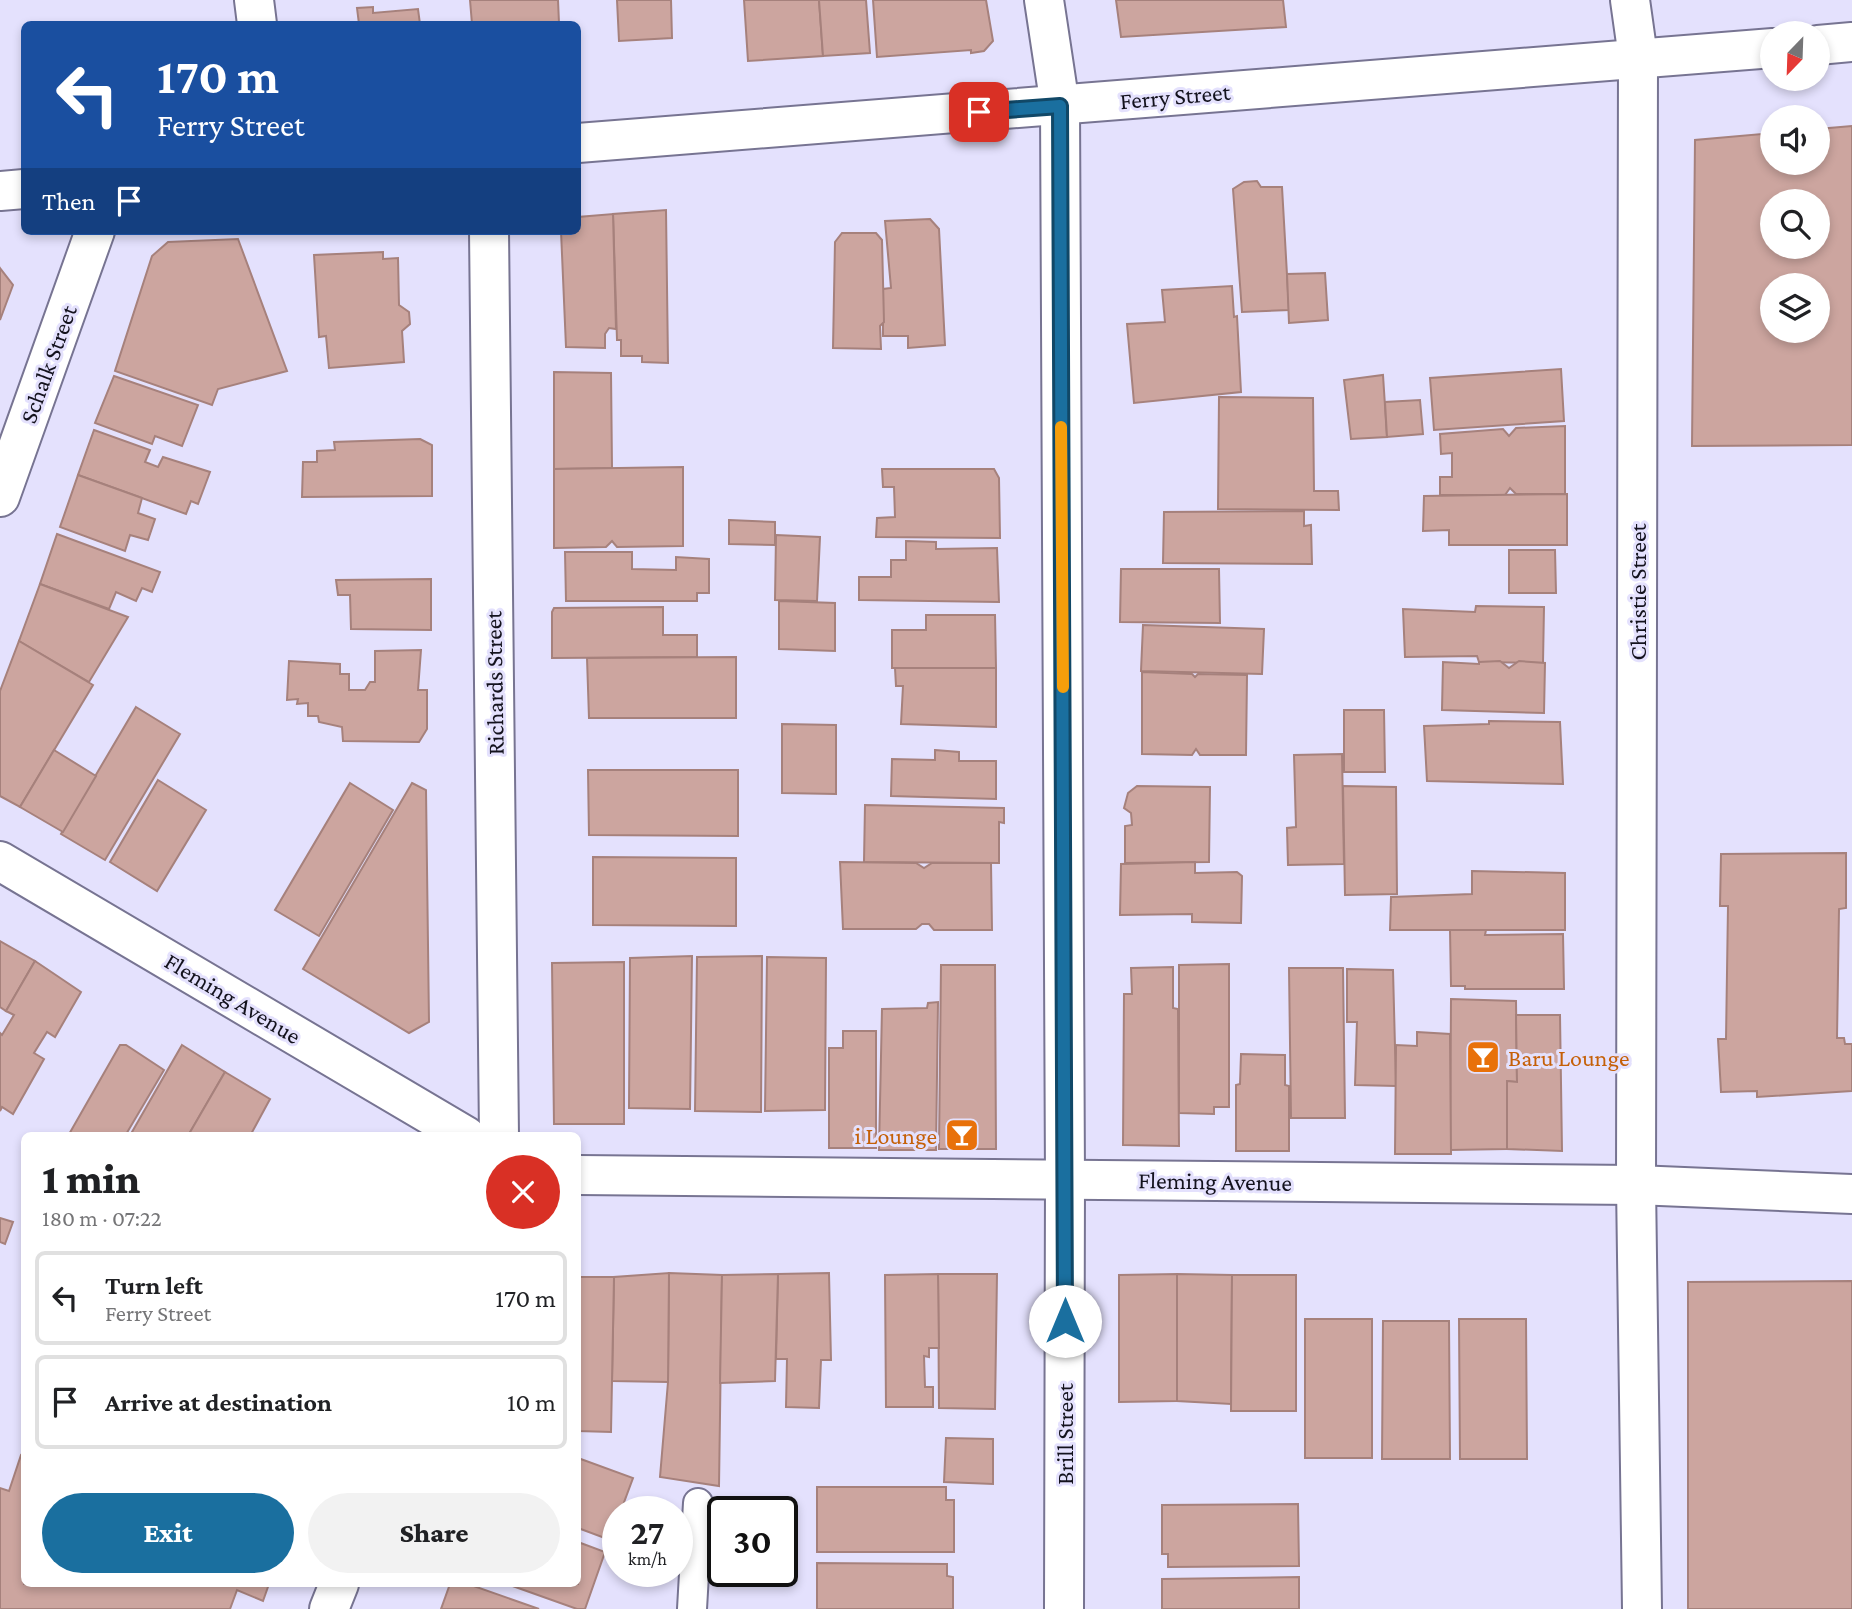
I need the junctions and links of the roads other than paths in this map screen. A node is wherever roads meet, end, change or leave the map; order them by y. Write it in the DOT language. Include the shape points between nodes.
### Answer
graph roads {
  1 [pos="254,0"];
  2 [pos="1044,0"];
  3 [pos="1629,0"];
  4 [pos="257,21"];
  5 [pos="1852,42"];
  6 [pos="1830,44"];
  7 [pos="1760,49"];
  8 [pos="1638,57"];
  9 [pos="1060,106"];
  10 [pos="581,143"];
  11 [pos="21,189"];
  12 [pos="0,191"];
  13 [pos="95,235"];
  14 [pos="489,235"];
  15 [pos="0,498"];
  16 [pos="0,861"];
  17 [pos="460,1132"];
  18 [pos="499,1132"];
  19 [pos="581,1175"];
  20 [pos="1065,1180"];
  21 [pos="1636,1185"];
  22 [pos="1852,1194"];
  23 [pos="698,1503"];
  24 [pos="338,1587"];
  25 [pos="330,1609"];
  26 [pos="692,1609"];
  27 [pos="1064,1609"];
  28 [pos="1642,1609"];
  1 -- 4 [label="street"];
  2 -- 9 [label="street, Brill Street"];
  3 -- 8 [label="street, Christie Street"];
  5 -- 6 [label="street"];
  7 -- 8 [label="street, Ferry Street"];
  8 -- 9 [label="street, Ferry Street"];
  8 -- 21 [label="street, Christie Street"];
  9 -- 10 [label="street, Ferry Street"];
  9 -- 20 [label="street, Brill Street"];
  11 -- 12 [label="street"];
  13 -- 15 [label="street, Schalk Street"];
  14 -- 18 [label="street, Richards Street"];
  16 -- 17 [label="street, Fleming Avenue"];
  19 -- 20 [label="street, Fleming Avenue"];
  20 -- 21 [label="street, Fleming Avenue"];
  20 -- 27 [label="street, Brill Street"];
  21 -- 22 [label="street, Fleming Avenue"];
  21 -- 28 [label="street, Christie Street"];
  23 -- 26 [label="lane"];
  24 -- 25 [label="street"];
}
